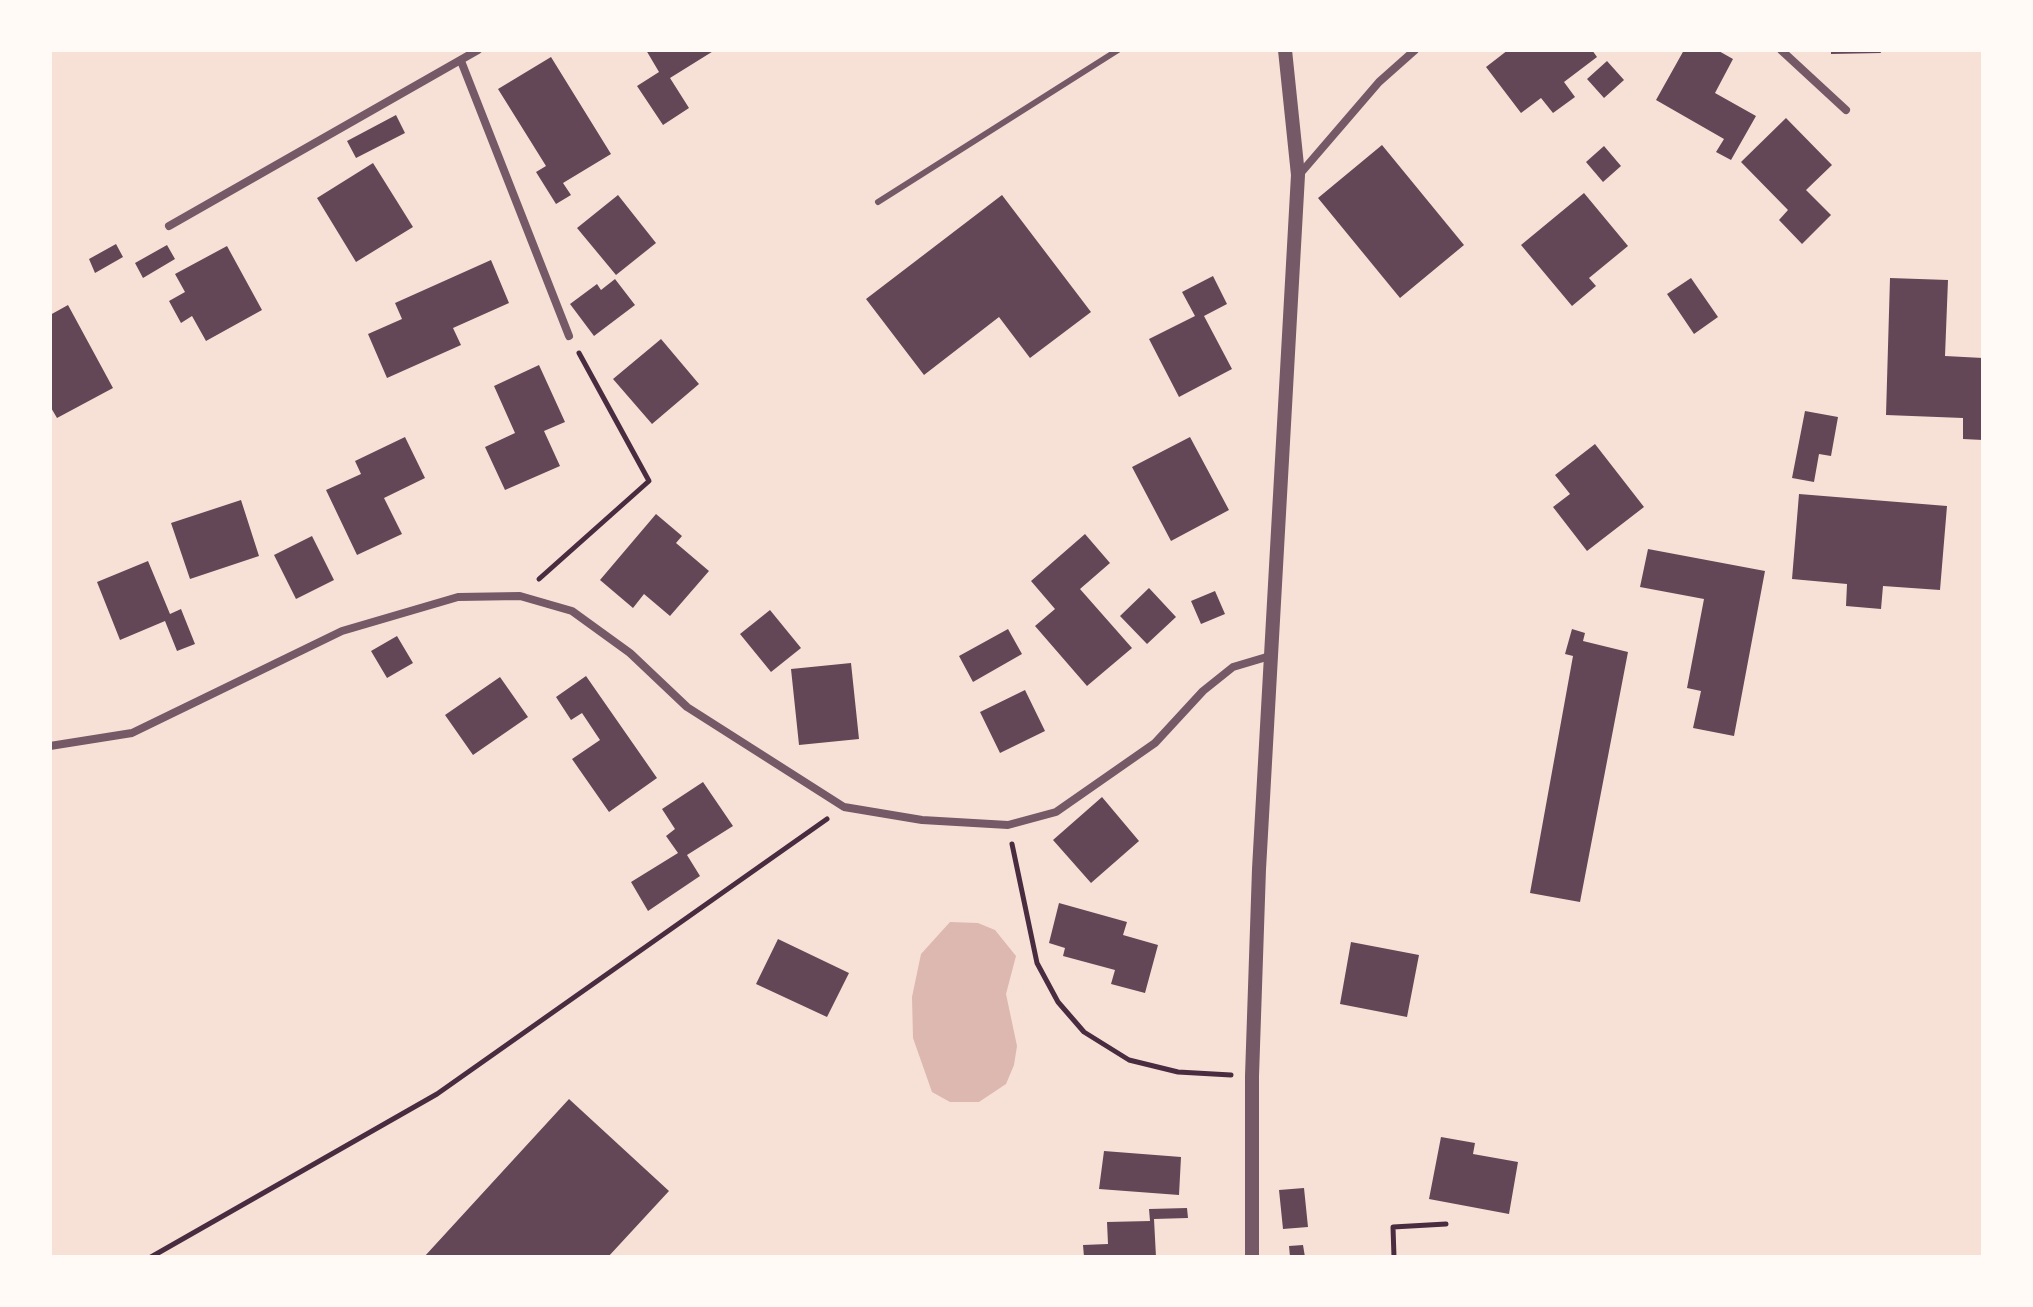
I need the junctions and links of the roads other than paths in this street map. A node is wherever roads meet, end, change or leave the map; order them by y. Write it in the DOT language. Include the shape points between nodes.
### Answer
graph roads {
  1 [pos="478,50"];
  2 [pos="1118,50"];
  3 [pos="1285,50"];
  4 [pos="1415,50"];
  5 [pos="1781,50"];
  6 [pos="461,61"];
  7 [pos="1846,110"];
  8 [pos="1298,175"];
  9 [pos="878,202"];
  10 [pos="169,226"];
  11 [pos="569,336"];
  12 [pos="1270,656"];
  13 [pos="50,746"];
  14 [pos="1252,1257"];
  1 -- 6 [label="street"];
  2 -- 9 [label="lane"];
  3 -- 8 [label="street"];
  4 -- 8 [label="street" via="1379,82"];
  5 -- 7 [label="street"];
  6 -- 10 [label="street"];
  6 -- 11 [label="street"];
  8 -- 12 [label="street"];
  12 -- 13 [label="street" via="1233,667 1155,743 1056,812 1008,825 922,820 844,807 687,707 630,653 572,611 520,596 458,597 342,631 132,733"];
  12 -- 14 [label="street" via="1252,1076"];
}
